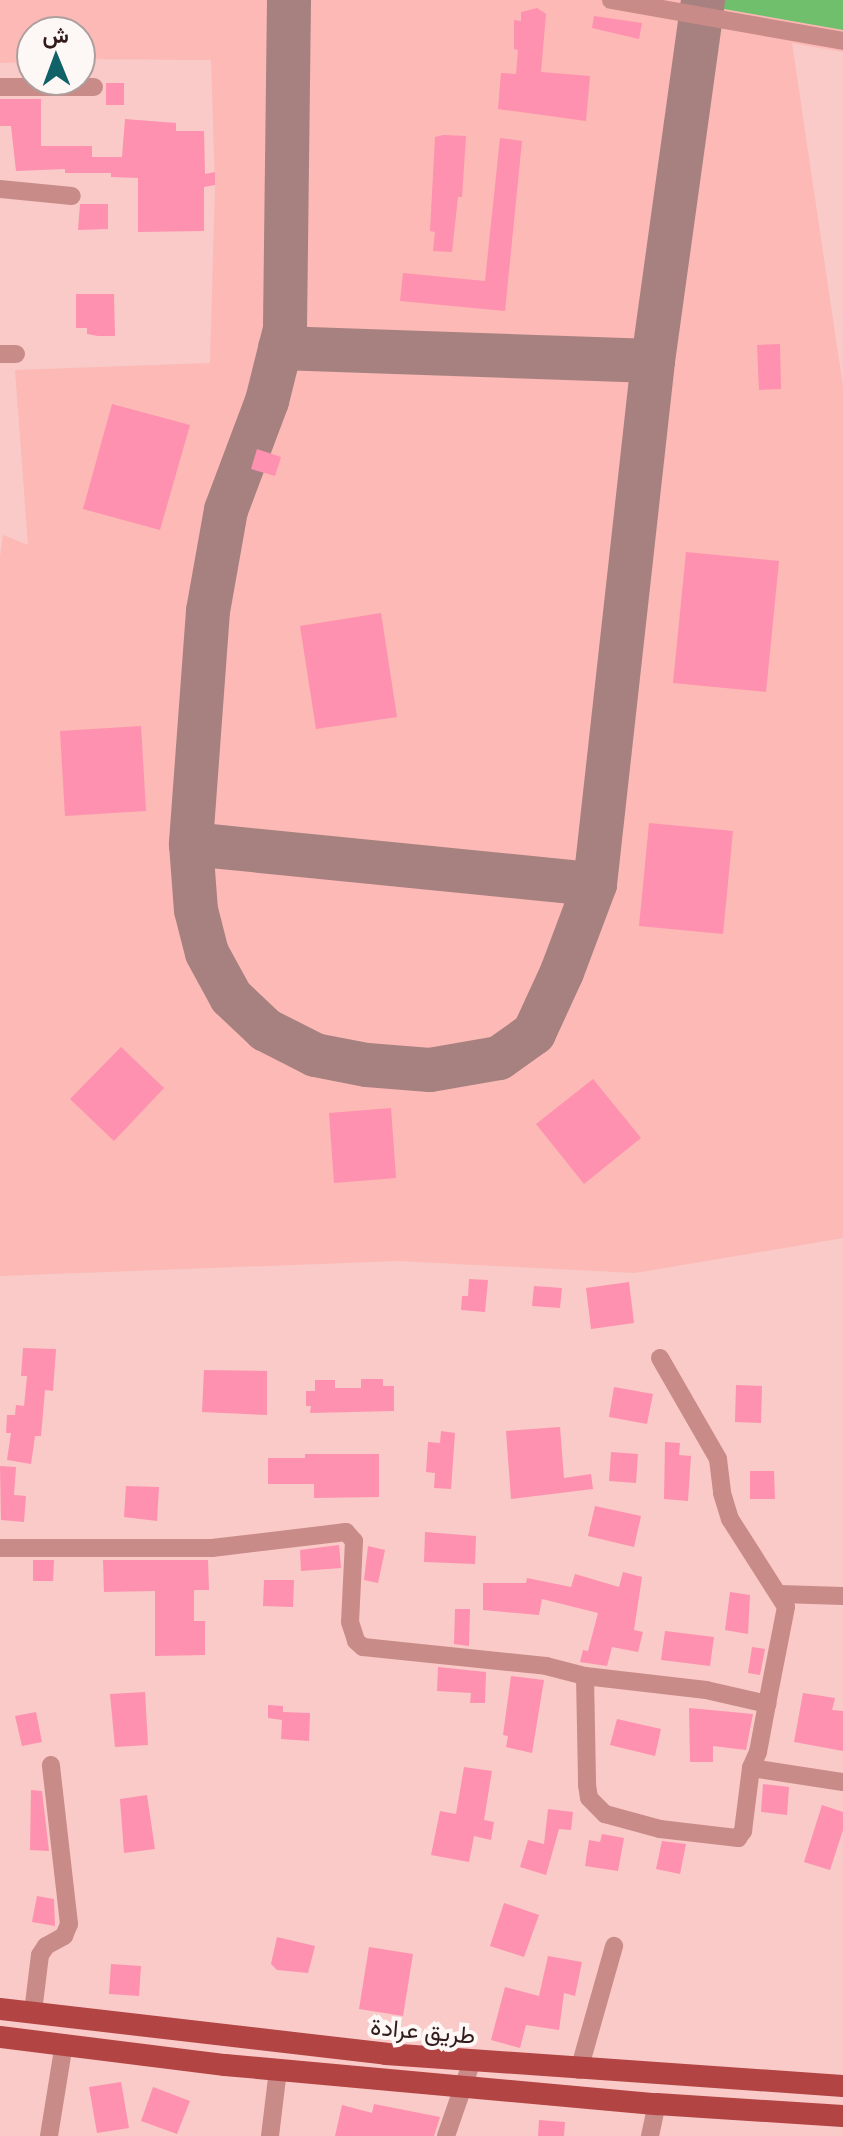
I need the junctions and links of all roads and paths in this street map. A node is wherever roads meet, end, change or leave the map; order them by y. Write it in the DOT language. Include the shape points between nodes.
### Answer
graph roads {
  1 [pos="611,0"];
  2 [pos="843,41"];
  3 [pos="0,189"];
  4 [pos="72,196"];
  5 [pos="660,1358"];
  6 [pos="0,1548"];
  7 [pos="780,1594"];
  8 [pos="843,1596"];
  9 [pos="585,1676"];
  10 [pos="767,1704"];
  11 [pos="51,1765"];
  12 [pos="751,1768"];
  13 [pos="843,1782"];
  14 [pos="614,1946"];
  15 [pos="0,2009"];
  16 [pos="42,2013"];
  17 [pos="0,2037"];
  18 [pos="56,2042"];
  19 [pos="472,2061"];
  20 [pos="278,2070"];
  21 [pos="579,2070"];
  22 [pos="464,2086"];
  23 [pos="843,2086"];
  24 [pos="657,2104"];
  25 [pos="843,2116"];
  26 [pos="49,2136"];
  27 [pos="270,2136"];
  28 [pos="446,2136"];
  29 [pos="650,2136"];
  1 -- 2 [label="street"];
  3 -- 4 [label="street"];
  5 -- 7 [label="street" via="718,1459 730,1519"];
  6 -- 9 [label="street" via="212,1548 346,1532 354,1541 350,1622 363,1647 532,1664"];
  7 -- 8 [label="street"];
  7 -- 10 [label="street" via="787,1616"];
  9 -- 10 [label="street" via="706,1690"];
  9 -- 12 [label="street" via="587,1785 589,1798 605,1814 660,1829 738,1838"];
  10 -- 12 [label="street"];
  11 -- 16 [label="street" via="69,1924 64,1936 40,1955"];
  12 -- 13 [label="street"];
  14 -- 21 [label="street"];
  15 -- 16 [label="main road, طريق عرادة"];
  16 -- 18 [label="main road"];
  16 -- 19 [label="main road, طريق عرادة"];
  17 -- 18 [label="main road"];
  18 -- 20 [label="main road"];
  18 -- 26 [label="street"];
  19 -- 21 [label="main road, طريق عرادة"];
  19 -- 22 [label="street"];
  20 -- 22 [label="main road"];
  20 -- 27 [label="street"];
  21 -- 23 [label="main road, طريق عرادة"];
  22 -- 24 [label="main road"];
  22 -- 28 [label="street"];
  24 -- 25 [label="main road"];
  24 -- 29 [label="street"];
}
